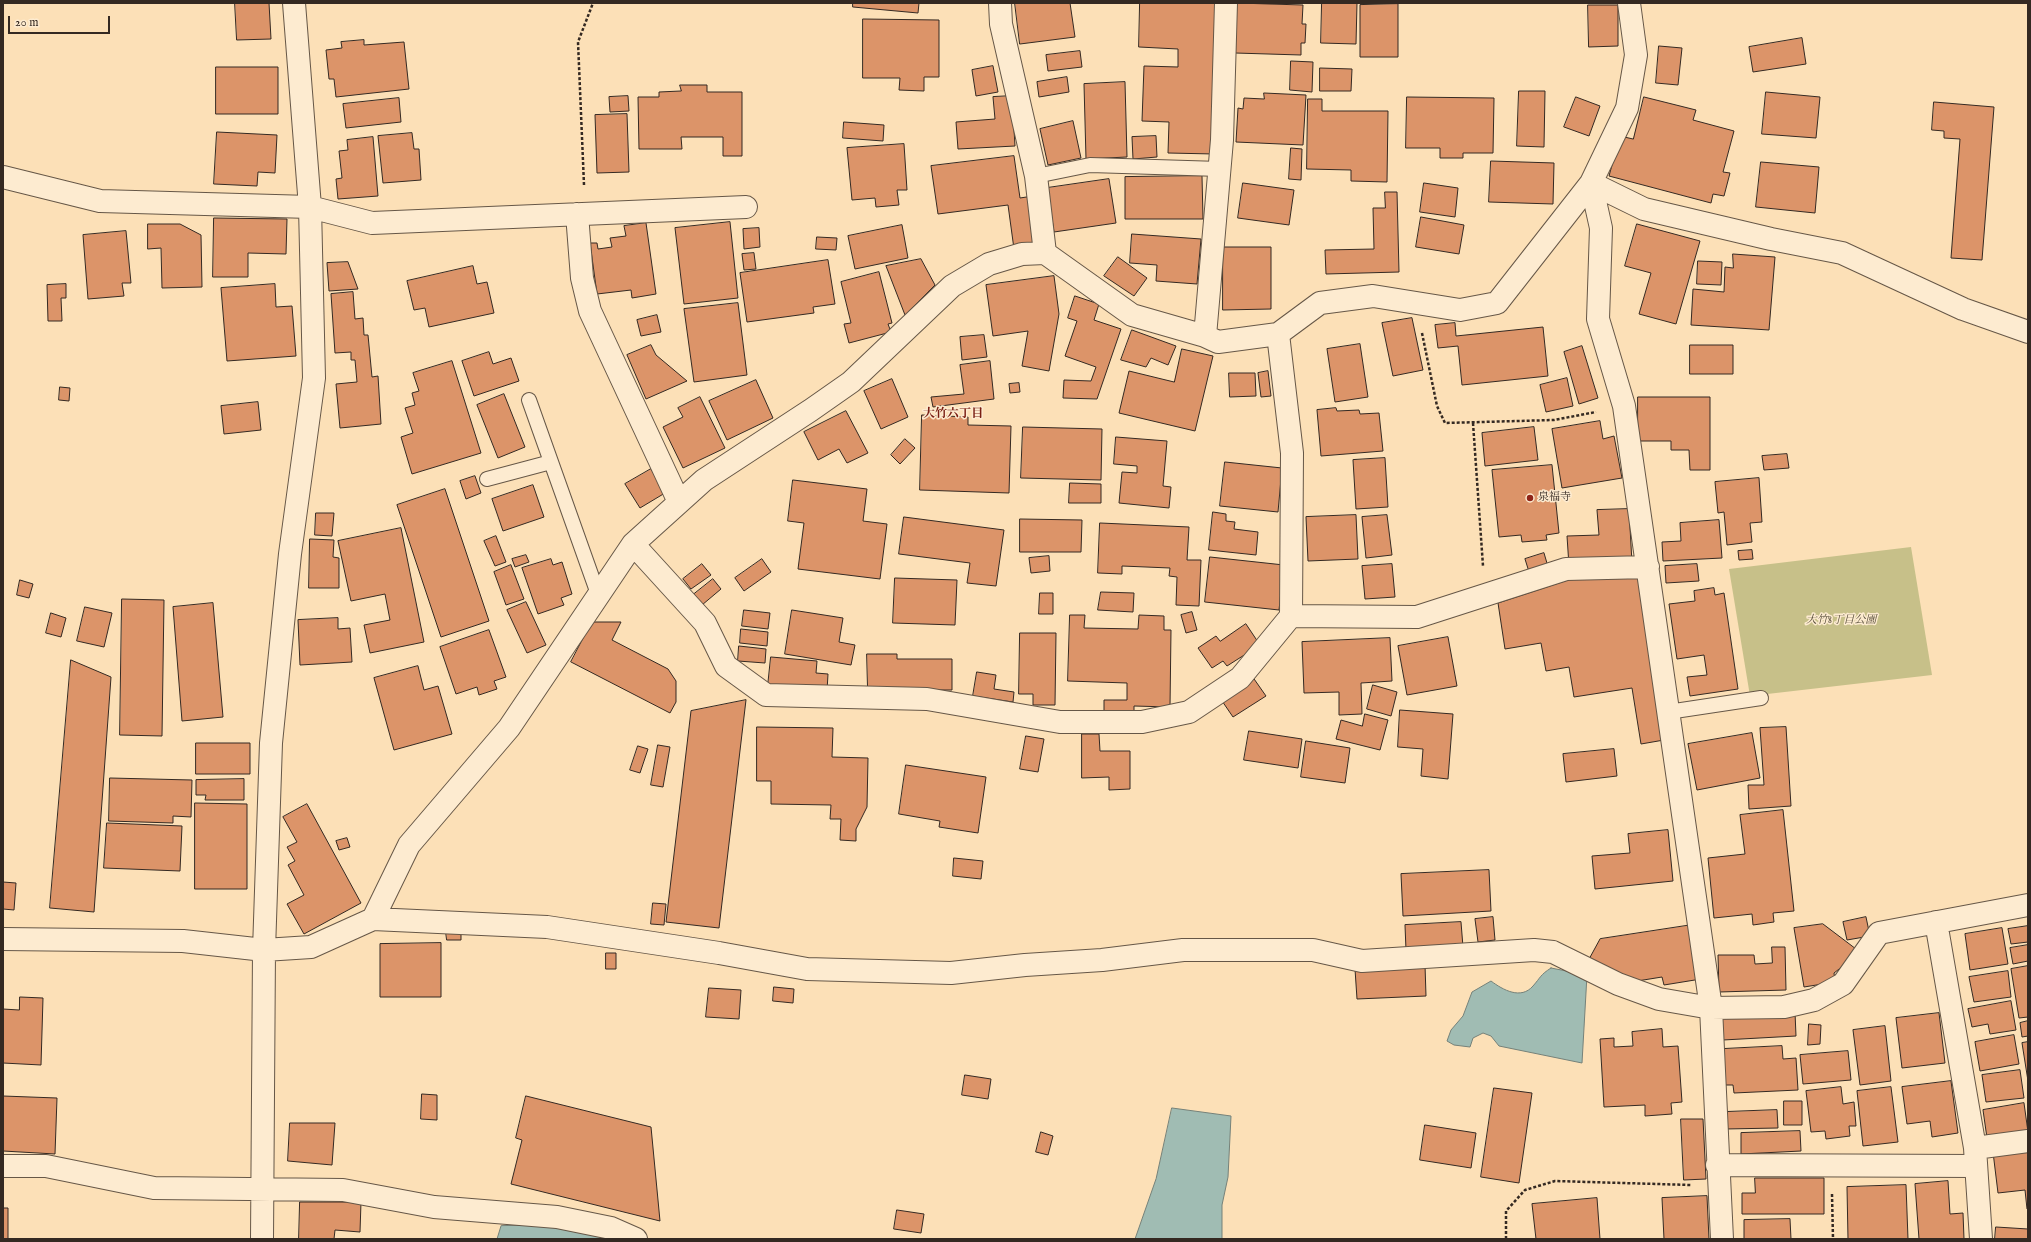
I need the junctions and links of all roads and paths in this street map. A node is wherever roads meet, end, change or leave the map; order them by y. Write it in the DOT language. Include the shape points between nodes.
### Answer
graph roads {
  1 [pos="294,3"];
  2 [pos="593,3"];
  3 [pos="1000,3"];
  4 [pos="1226,3"];
  5 [pos="1629,3"];
  6 [pos="1220,169"];
  7 [pos="1036,176"];
  8 [pos="3,177"];
  9 [pos="1591,183"];
  10 [pos="746,206"];
  11 [pos="310,207"];
  12 [pos="581,214"];
  13 [pos="1045,253"];
  14 [pos="1418,303"];
  15 [pos="2028,332"];
  16 [pos="1278,334"];
  17 [pos="1205,336"];
  18 [pos="529,400"];
  19 [pos="1624,406"];
  20 [pos="1473,423"];
  21 [pos="551,462"];
  22 [pos="487,479"];
  23 [pos="679,502"];
  24 [pos="633,544"];
  25 [pos="1648,567"];
  26 [pos="598,594"];
  27 [pos="1488,595"];
  28 [pos="1291,616"];
  29 [pos="1761,698"];
  30 [pos="1668,712"];
  31 [pos="2028,905"];
  32 [pos="372,918"];
  33 [pos="1936,922"];
  34 [pos="3,939"];
  35 [pos="264,950"];
  36 [pos="1711,1008"];
  37 [pos="2028,1141"];
  38 [pos="1976,1157"];
  39 [pos="1831,1165"];
  40 [pos="3,1166"];
  41 [pos="1718,1175"];
  42 [pos="263,1188"];
  43 [pos="262,1239"];
  44 [pos="636,1239"];
  45 [pos="1506,1239"];
  46 [pos="1722,1239"];
  47 [pos="1833,1239"];
  48 [pos="1981,1239"];
  1 -- 11 [label="street"];
  2 -- 12 [label="path" via="578,42"];
  3 -- 7 [label="street" via="1002,24"];
  4 -- 6 [label="street"];
  5 -- 9 [label="street" via="1636,55 1627,108"];
  6 -- 7 [label="lane" via="1090,165"];
  6 -- 17 [label="street"];
  7 -- 13 [label="street"];
  8 -- 11 [label="street" via="100,201"];
  9 -- 14 [label="street" via="1498,303 1460,310"];
  9 -- 15 [label="street" via="1644,209 1842,253 1963,309"];
  9 -- 19 [label="street" via="1601,228 1598,320"];
  10 -- 12 [label="street"];
  11 -- 12 [label="street" via="372,223"];
  11 -- 35 [label="street" via="314,378 290,554 271,743"];
  12 -- 23 [label="street" via="582,278 590,312"];
  13 -- 17 [label="street" via="1132,314"];
  13 -- 23 [label="street" via="1022,254 989,264 952,286 851,382 704,480"];
  14 -- 16 [label="street" via="1373,296 1320,303"];
  14 -- 20 [label="path" via="1437,406 1445,423"];
  16 -- 17 [label="street" via="1218,342"];
  16 -- 28 [label="street" via="1292,453"];
  18 -- 21 [label="lane"];
  19 -- 20 [label="path" via="1554,420"];
  19 -- 25 [label="street"];
  20 -- 27 [label="path" via="1484,579"];
  21 -- 22 [label="lane"];
  21 -- 26 [label="lane"];
  23 -- 24 [label="street"];
  24 -- 26 [label="street"];
  24 -- 28 [label="street" via="705,623 726,666 766,695 927,699 1060,722 1142,722 1189,712 1240,678"];
  25 -- 27 [label="street" via="1566,569"];
  25 -- 30 [label="street"];
  26 -- 32 [label="street" via="509,728 409,845"];
  27 -- 28 [label="street" via="1417,617"];
  29 -- 30 [label="lane"];
  30 -- 36 [label="street"];
  31 -- 33 [label="street"];
  32 -- 35 [label="street" via="311,947"];
  32 -- 36 [label="street" via="547,927 807,969 951,973 1183,950 1312,950 1362,961 1534,950 1553,952 1618,984 1659,999"];
  33 -- 36 [label="street" via="1879,933 1843,984 1814,1000 1784,1007"];
  33 -- 38 [label="street"];
  34 -- 35 [label="street" via="183,941"];
  35 -- 42 [label="street"];
  36 -- 41 [label="street"];
  37 -- 38 [label="street"];
  38 -- 39 [label="street"];
  38 -- 48 [label="street"];
  39 -- 41 [label="street"];
  39 -- 47 [label="path"];
  40 -- 42 [label="street" via="46,1166 154,1188"];
  41 -- 45 [label="path" via="1555,1181 1525,1190 1506,1211"];
  41 -- 46 [label="street"];
  42 -- 43 [label="street"];
  42 -- 44 [label="street" via="343,1190 434,1207 557,1218 611,1228"];
}
